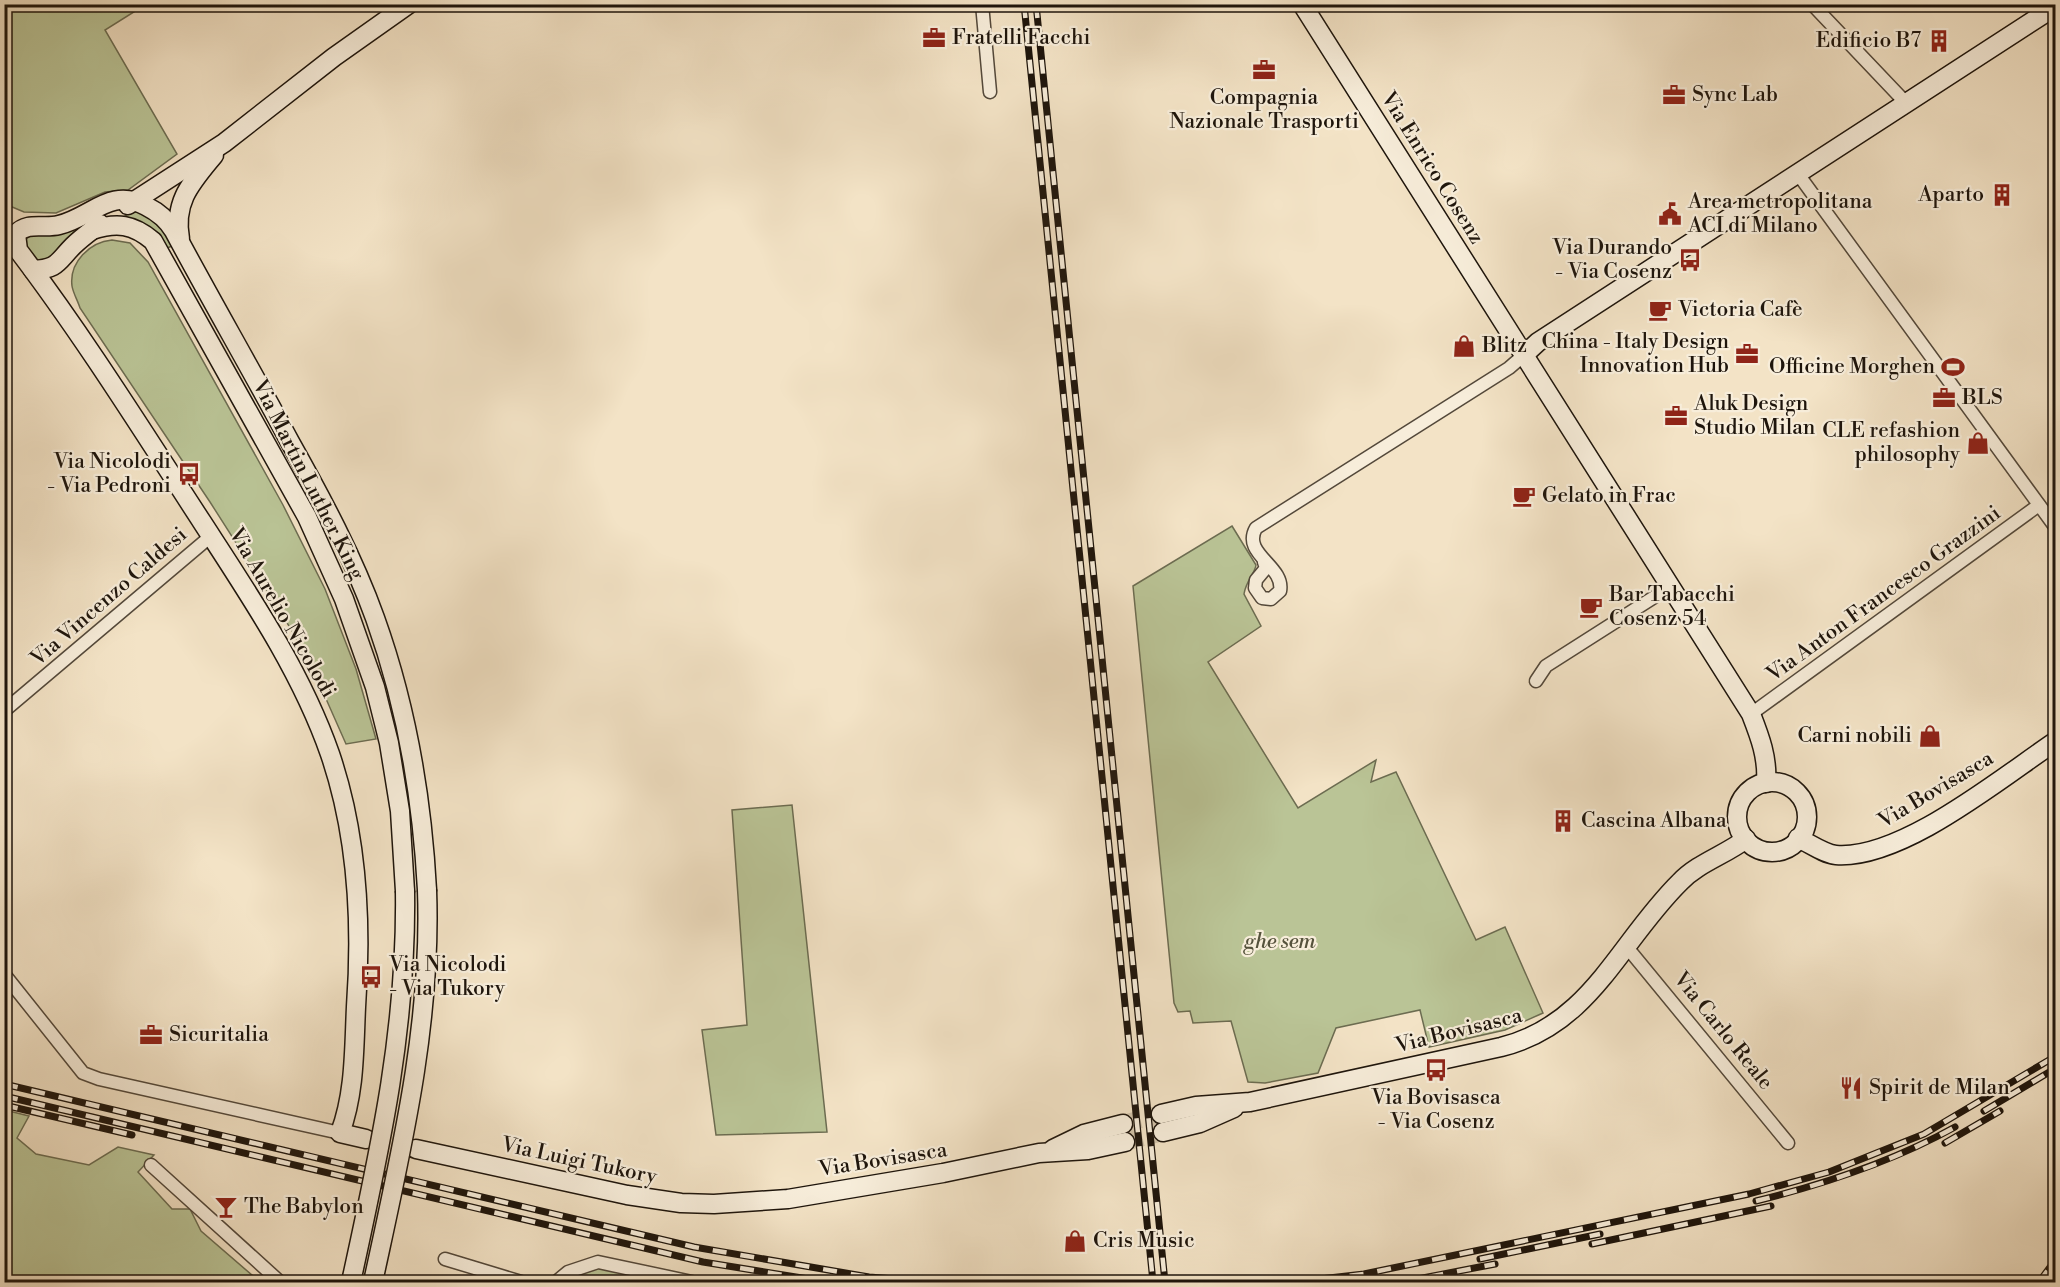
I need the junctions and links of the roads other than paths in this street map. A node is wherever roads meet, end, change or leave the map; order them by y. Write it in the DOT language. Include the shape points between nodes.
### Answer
graph roads {
  1 [pos="409,4"];
  2 [pos="982,4"];
  3 [pos="1302,4"];
  4 [pos="1812,4"];
  5 [pos="2055,6"];
  6 [pos="990,92"];
  7 [pos="1906,103"];
  8 [pos="224,142"];
  9 [pos="1798,174"];
  10 [pos="135,200"];
  11 [pos="92,230"];
  12 [pos="4,236"];
  13 [pos="181,243"];
  14 [pos="18,250"];
  15 [pos="58,264"];
  16 [pos="33,270"];
  17 [pos="60,306"];
  18 [pos="1524,355"];
  19 [pos="2039,505"];
  20 [pos="2055,528"];
  21 [pos="212,536"];
  22 [pos="1264,562"];
  23 [pos="1670,587"];
  24 [pos="1536,681"];
  25 [pos="4,711"];
  26 [pos="1751,714"];
  27 [pos="2055,741"];
  28 [pos="1766,783"];
  29 [pos="1798,838"];
  30 [pos="1746,839"];
  31 [pos="1626,946"];
  32 [pos="4,974"];
  33 [pos="1250,1102"];
  34 [pos="1161,1114"];
  35 [pos="1163,1132"];
  36 [pos="340,1133"];
  37 [pos="1124,1133"];
  38 [pos="366,1139"];
  39 [pos="1788,1143"];
  40 [pos="416,1149"];
  41 [pos="151,1165"];
  42 [pos="734,1204"];
  43 [pos="445,1259"];
  44 [pos="280,1282"];
  45 [pos="351,1282"];
  46 [pos="373,1282"];
  47 [pos="521,1282"];
  48 [pos="556,1282"];
  49 [pos="692,1282"];
  1 -- 8 [label="street"];
  2 -- 6 [label="street"];
  3 -- 18 [label="street, Via Enrico Cosenz"];
  4 -- 7 [label="street"];
  5 -- 7 [label="street"];
  7 -- 9 [label="street"];
  8 -- 10 [label="street"];
  8 -- 13 [label="street" via="182,197 178,213"];
  9 -- 18 [label="street" via="1538,342"];
  9 -- 19 [label="street"];
  10 -- 11 [label="street"];
  10 -- 13 [label="street, Via Martin Luther King" via="166,219"];
  10 -- 14 [label="street" via="108,202 58,225 28,225 16,234"];
  11 -- 15 [label="street"];
  11 -- 45 [label="street, Via Martin Luther King, bridge" via="126,225 153,241 320,544 354,625 381,712 400,811 405,971 397,1056"];
  12 -- 14 [label="street"];
  13 -- 46 [label="street, Via Martin Luther King, bridge" via="333,522 374,616 412,750 427,890 426,977 418,1060"];
  14 -- 16 [label="street, Via Aurelio Nicolodi"];
  15 -- 16 [label="street"];
  15 -- 17 [label="street"];
  16 -- 17 [label="street, Via Aurelio Nicolodi"];
  17 -- 21 [label="street, Via Aurelio Nicolodi"];
  18 -- 22 [label="street" via="1256,528 1253,543"];
  18 -- 23 [label="street, Via Enrico Cosenz"];
  19 -- 20 [label="street"];
  19 -- 26 [label="street, Via Anton Francesco Grazzini"];
  21 -- 25 [label="street, Via Vincenzo Caldesi"];
  21 -- 36 [label="street, Via Aurelio Nicolodi" via="313,710 347,822 355,874 357,991 350,1106"];
  23 -- 24 [label="street" via="1546,666"];
  23 -- 26 [label="street, Via Enrico Cosenz"];
  26 -- 28 [label="street, Via Enrico Cosenz" via="1762,742"];
  27 -- 29 [label="street, Via Bovisasca" via="1923,828 1884,847 1833,855"];
  28 -- 29 [label="street" via="1790,785 1801,798 1806,821"];
  28 -- 30 [label="street" via="1750,791 1740,804 1737,821"];
  29 -- 30 [label="street" via="1783,850 1768,852"];
  30 -- 31 [label="street, Via Bovisasca" via="1684,878"];
  31 -- 33 [label="street, Via Bovisasca" via="1575,1008 1556,1025 1532,1037"];
  31 -- 39 [label="street, Via Carlo Reale"];
  32 -- 36 [label="street" via="83,1073"];
  33 -- 34 [label="street, Via Bovisasca" via="1196,1106"];
  33 -- 35 [label="street, Via Bovisasca" via="1200,1123"];
  36 -- 38 [label="street"];
  37 -- 42 [label="street, Via Bovisasca" via="1084,1134 1040,1153 943,1173"];
  40 -- 42 [label="street, Via Luigi Tukory" via="654,1199"];
  41 -- 44 [label="street"];
  43 -- 47 [label="street"];
  48 -- 49 [label="street" via="568,1272 598,1262"];
}
